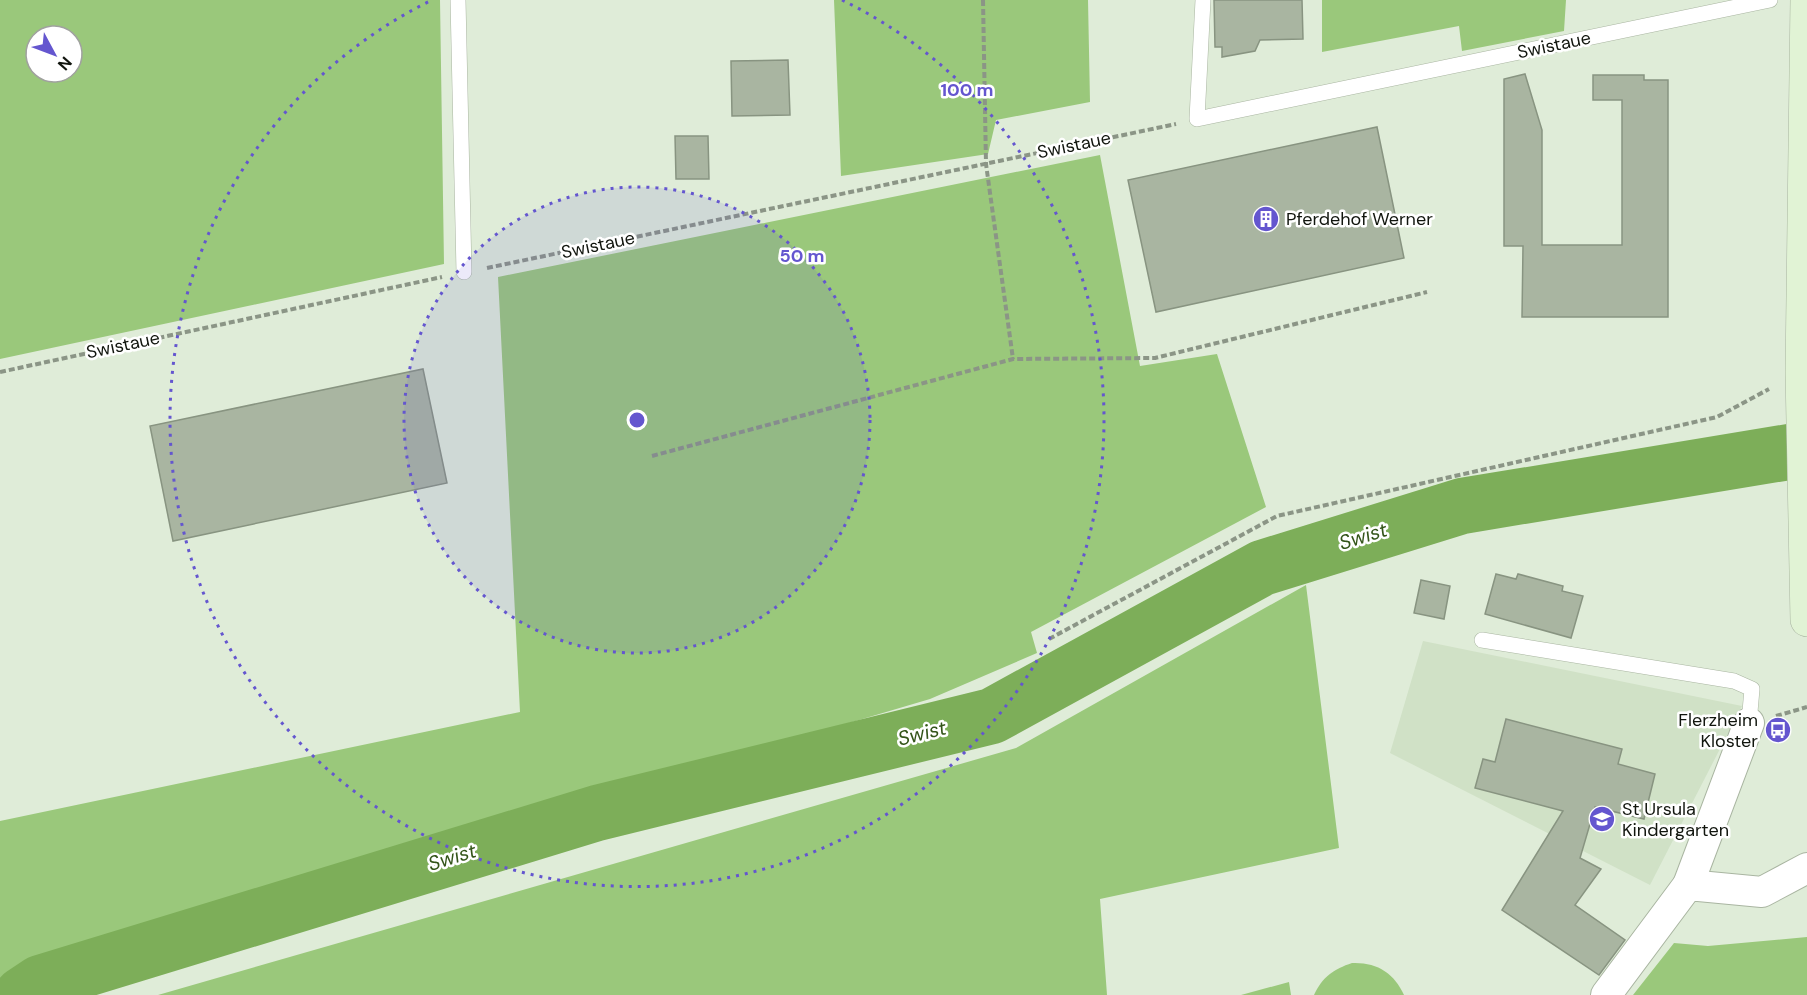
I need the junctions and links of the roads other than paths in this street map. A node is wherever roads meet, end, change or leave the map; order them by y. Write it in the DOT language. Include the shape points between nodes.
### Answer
graph roads {
  1 [pos="458,0"];
  2 [pos="1203,0"];
  3 [pos="1770,0"];
  4 [pos="1807,0"];
  5 [pos="1806,130"];
  6 [pos="464,272"];
  7 [pos="1805,521"];
  8 [pos="1807,620"];
  9 [pos="1482,640"];
  10 [pos="1749,723"];
  11 [pos="1807,868"];
  12 [pos="1688,885"];
  13 [pos="1606,995"];
  1 -- 6 [label="lane"];
  2 -- 3 [label="lane, Swistaue" via="1197,120"];
  4 -- 5 [label="main road"];
  5 -- 7 [label="main road" via="1802,382"];
  7 -- 8 [label="main road"];
  9 -- 10 [label="lane" via="1734,681 1752,689"];
  10 -- 12 [label="street"];
  11 -- 12 [label="street" via="1762,892"];
  12 -- 13 [label="street"];
}
